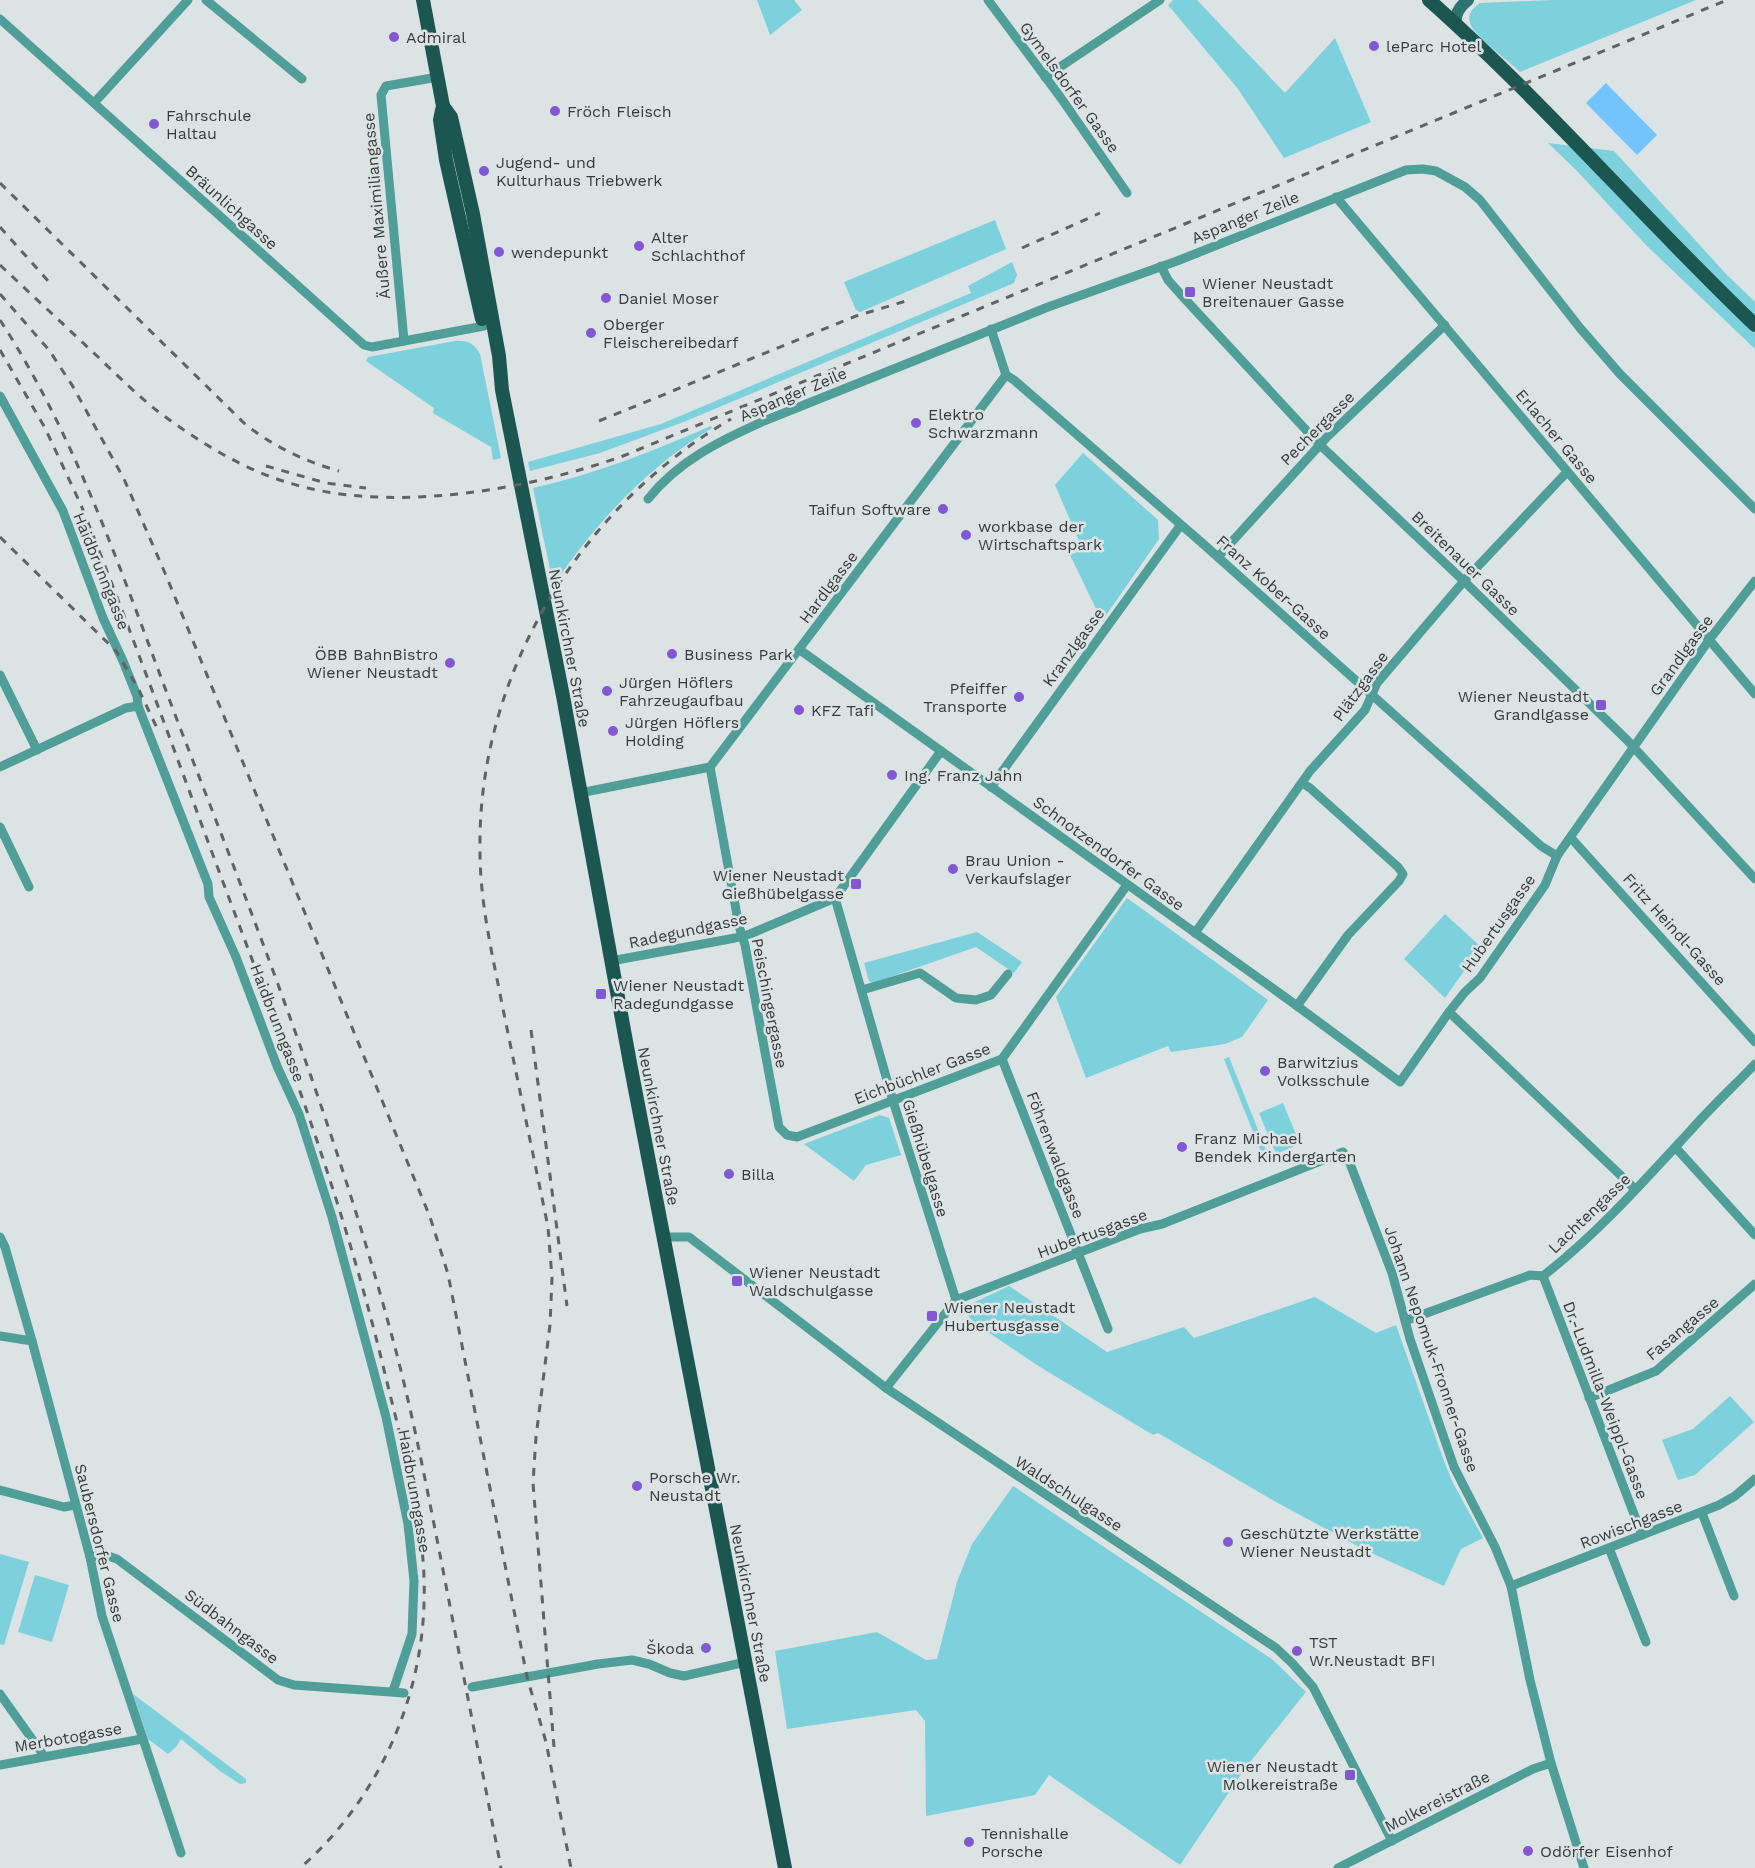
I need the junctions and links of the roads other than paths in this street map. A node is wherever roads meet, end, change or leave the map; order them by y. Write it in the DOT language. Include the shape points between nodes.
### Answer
graph roads {
  1 [pos="188,0"];
  2 [pos="206,0"];
  3 [pos="423,0"];
  4 [pos="988,0"];
  5 [pos="1141,0"];
  6 [pos="1160,0"];
  7 [pos="1433,0"];
  8 [pos="1468,0"];
  9 [pos="1148,9"];
  10 [pos="0,19"];
  11 [pos="1455,24"];
  12 [pos="438,76"];
  13 [pos="1045,77"];
  14 [pos="302,80"];
  15 [pos="94,103"];
  16 [pos="443,106"];
  17 [pos="1127,192"];
  18 [pos="1336,196"];
  19 [pos="1161,266"];
  20 [pos="1755,325"];
  21 [pos="484,326"];
  22 [pos="1444,326"];
  23 [pos="992,329"];
  24 [pos="404,341"];
  25 [pos="1005,375"];
  26 [pos="502,390"];
  27 [pos="0,396"];
  28 [pos="1320,444"];
  29 [pos="1567,472"];
  30 [pos="648,499"];
  31 [pos="1755,510"];
  32 [pos="1180,526"];
  33 [pos="1218,557"];
  34 [pos="1464,580"];
  35 [pos="1755,581"];
  36 [pos="1709,640"];
  37 [pos="800,650"];
  38 [pos="0,675"];
  39 [pos="1755,694"];
  40 [pos="1371,695"];
  41 [pos="138,706"];
  42 [pos="1634,747"];
  43 [pos="37,750"];
  44 [pos="941,752"];
  45 [pos="0,767"];
  46 [pos="710,767"];
  47 [pos="1302,783"];
  48 [pos="991,787"];
  49 [pos="580,793"];
  50 [pos="0,827"];
  51 [pos="1571,838"];
  52 [pos="1557,856"];
  53 [pos="1755,879"];
  54 [pos="1127,885"];
  55 [pos="28,887"];
  56 [pos="835,898"];
  57 [pos="1195,933"];
  58 [pos="742,936"];
  59 [pos="611,961"];
  60 [pos="1008,974"];
  61 [pos="862,990"];
  62 [pos="1297,1006"];
  63 [pos="1449,1012"];
  64 [pos="1755,1042"];
  65 [pos="1002,1059"];
  66 [pos="1755,1064"];
  67 [pos="1400,1082"];
  68 [pos="893,1101"];
  69 [pos="787,1135"];
  70 [pos="1676,1148"];
  71 [pos="1343,1152"];
  72 [pos="1635,1189"];
  73 [pos="1755,1235"];
  74 [pos="0,1237"];
  75 [pos="663,1237"];
  76 [pos="1078,1254"];
  77 [pos="1542,1276"];
  78 [pos="1755,1284"];
  79 [pos="956,1300"];
  80 [pos="1405,1322"];
  81 [pos="1108,1329"];
  82 [pos="0,1336"];
  83 [pos="32,1341"];
  84 [pos="886,1388"];
  85 [pos="1589,1398"];
  86 [pos="1755,1479"];
  87 [pos="0,1490"];
  88 [pos="75,1505"];
  89 [pos="1702,1513"];
  90 [pos="1642,1535"];
  91 [pos="1609,1548"];
  92 [pos="90,1557"];
  93 [pos="1511,1586"];
  94 [pos="1734,1596"];
  95 [pos="1646,1642"];
  96 [pos="746,1662"];
  97 [pos="472,1687"];
  98 [pos="393,1691"];
  99 [pos="404,1693"];
  100 [pos="0,1694"];
  101 [pos="142,1739"];
  102 [pos="44,1756"];
  103 [pos="1551,1763"];
  104 [pos="0,1765"];
  105 [pos="1392,1841"];
  106 [pos="181,1853"];
  107 [pos="785,1868"];
  108 [pos="1338,1868"];
  109 [pos="1584,1868"];
  1 -- 15 [label="street"];
  2 -- 14 [label="street"];
  3 -- 12 [label="main road, Neunkirchner Straße"];
  4 -- 13 [label="street, Gymelsdorfer Gasse"];
  5 -- 9 [label="street"];
  6 -- 9 [label="street"];
  7 -- 11 [label="main road"];
  8 -- 11 [label="street" via="1456,14"];
  9 -- 13 [label="street"];
  10 -- 15 [label="street, Bräunlichgasse"];
  11 -- 20 [label="main road" via="1531,96"];
  12 -- 16 [label="main road, Neunkirchner Straße"];
  12 -- 24 [label="street, Äußere Maximiliangasse" via="386,86 381,95"];
  13 -- 17 [label="street, Gymelsdorfer Gasse"];
  15 -- 24 [label="street, Bräunlichgasse" via="364,345"];
  16 -- 21 [label="main road, Neunkirchner Straße" via="440,120 446,160"];
  16 -- 26 [label="main road, Neunkirchner Straße" via="451,117 467,188"];
  18 -- 19 [label="street, Aspanger Zeile"];
  18 -- 22 [label="street, Erlacher Gasse"];
  18 -- 31 [label="street, Aspanger Zeile" via="1406,170 1436,171 1465,187 1480,200 1620,374"];
  19 -- 23 [label="street, Aspanger Zeile"];
  19 -- 28 [label="street, Breitenauer Gasse" via="1184,298"];
  21 -- 24 [label="street"];
  21 -- 26 [label="main road, Neunkirchner Straße"];
  22 -- 28 [label="street, Pechergasse"];
  22 -- 29 [label="street, Erlacher Gasse"];
  23 -- 25 [label="street"];
  23 -- 30 [label="street, Aspanger Zeile" via="731,436 681,467"];
  25 -- 32 [label="street, Franz Kober-Gasse"];
  25 -- 37 [label="street, Hardlgasse"];
  26 -- 49 [label="main road, Neunkirchner Straße"];
  27 -- 41 [label="street, Haidbrunngasse" via="63,512"];
  28 -- 33 [label="street, Pechergasse"];
  28 -- 34 [label="street, Breitenauer Gasse"];
  29 -- 34 [label="street, Plätzgasse"];
  29 -- 36 [label="street, Erlacher Gasse"];
  32 -- 33 [label="street, Franz Kober-Gasse"];
  32 -- 48 [label="street, Kranzlgasse"];
  33 -- 40 [label="street, Franz Kober-Gasse"];
  34 -- 40 [label="street, Plätzgasse"];
  34 -- 42 [label="street, Breitenauer Gasse"];
  35 -- 36 [label="street, Grandlgasse"];
  36 -- 39 [label="street, Erlacher Gasse"];
  36 -- 42 [label="street, Grandlgasse"];
  37 -- 44 [label="street, Schnotzendorfer Gasse"];
  37 -- 46 [label="street, Hardlgasse"];
  38 -- 43 [label="street"];
  40 -- 47 [label="street, Plätzgasse" via="1365,710"];
  40 -- 52 [label="street, Franz Kober-Gasse"];
  41 -- 43 [label="street"];
  41 -- 98 [label="street, Haidbrunngasse" via="208,884 209,897 299,1114 364,1330 386,1417 412,1554 413,1624"];
  42 -- 51 [label="street, Hubertusgasse"];
  42 -- 53 [label="street, Breitenauer Gasse"];
  43 -- 45 [label="street"];
  44 -- 48 [label="street, Schnotzendorfer Gasse"];
  44 -- 56 [label="street"];
  46 -- 49 [label="street"];
  46 -- 58 [label="street, Peischingergasse"];
  47 -- 57 [label="street, Plätzgasse"];
  47 -- 62 [label="street" via="1402,874 1348,934"];
  48 -- 54 [label="street, Schnotzendorfer Gasse"];
  49 -- 59 [label="main road, Neunkirchner Straße"];
  50 -- 55 [label="street"];
  51 -- 52 [label="street, Hubertusgasse"];
  51 -- 64 [label="street, Fritz Heindl-Gasse"];
  52 -- 63 [label="street, Hubertusgasse" via="1545,885 1480,978"];
  54 -- 57 [label="street, Schnotzendorfer Gasse"];
  54 -- 65 [label="street, Eichbüchler Gasse"];
  56 -- 58 [label="street, Radegundgasse"];
  56 -- 61 [label="street, Gießhübelgasse"];
  57 -- 62 [label="street, Schnotzendorfer Gasse"];
  58 -- 59 [label="street, Radegundgasse"];
  58 -- 69 [label="street, Peischingergasse" via="779,1127"];
  59 -- 75 [label="main road, Neunkirchner Straße"];
  60 -- 61 [label="street" via="991,995 976,1000 956,998 920,973"];
  61 -- 68 [label="street, Gießhübelgasse"];
  62 -- 67 [label="street, Schnotzendorfer Gasse"];
  63 -- 67 [label="street, Hubertusgasse"];
  63 -- 72 [label="street"];
  65 -- 68 [label="street, Eichbüchler Gasse"];
  65 -- 76 [label="street, Föhrenwaldgasse"];
  66 -- 70 [label="street, Lachtengasse"];
  68 -- 69 [label="street, Eichbüchler Gasse" via="797,1137"];
  68 -- 79 [label="street, Gießhübelgasse"];
  70 -- 72 [label="street, Lachtengasse"];
  70 -- 73 [label="street"];
  71 -- 76 [label="street, Hubertusgasse"];
  71 -- 80 [label="street, Johann Nepomuk-Fronner-Gasse" via="1392,1273"];
  72 -- 77 [label="street, Lachtengasse" via="1567,1257"];
  74 -- 83 [label="street, Saubersdorfer Gasse"];
  75 -- 84 [label="street, Waldschulgasse" via="689,1237"];
  75 -- 96 [label="main road, Neunkirchner Straße"];
  76 -- 79 [label="street, Hubertusgasse"];
  76 -- 81 [label="street, Föhrenwaldgasse"];
  77 -- 80 [label="street, Lachtengasse" via="1530,1275"];
  77 -- 85 [label="street, Dr.-Ludmilla-Weippl-Gasse"];
  78 -- 85 [label="street, Fasangasse" via="1656,1371"];
  79 -- 84 [label="street"];
  80 -- 93 [label="street, Johann Nepomuk-Fronner-Gasse" via="1454,1467"];
  82 -- 83 [label="street"];
  83 -- 88 [label="street, Saubersdorfer Gasse"];
  84 -- 105 [label="street, Waldschulgasse" via="1276,1648 1313,1687"];
  85 -- 90 [label="street, Dr.-Ludmilla-Weippl-Gasse"];
  86 -- 89 [label="street, Rowischgasse" via="1735,1496"];
  87 -- 88 [label="street" via="64,1507"];
  88 -- 92 [label="street, Saubersdorfer Gasse"];
  89 -- 90 [label="street, Rowischgasse"];
  89 -- 94 [label="street"];
  90 -- 91 [label="street, Rowischgasse"];
  91 -- 93 [label="street, Rowischgasse"];
  91 -- 95 [label="street"];
  92 -- 98 [label="street, Südbahngasse" via="117,1558 278,1680 294,1685"];
  92 -- 101 [label="street, Saubersdorfer Gasse" via="102,1616"];
  93 -- 103 [label="street, Johann Nepomuk-Fronner-Gasse"];
  96 -- 97 [label="street" via="684,1676 632,1660"];
  96 -- 107 [label="main road, Neunkirchner Straße"];
  98 -- 99 [label="street, Südbahngasse"];
  100 -- 102 [label="street"];
  101 -- 102 [label="street, Merbotogasse"];
  101 -- 106 [label="street, Saubersdorfer Gasse"];
  102 -- 104 [label="street, Merbotogasse"];
  103 -- 105 [label="street, Molkereistraße"];
  103 -- 109 [label="street, Johann Nepomuk-Fronner-Gasse"];
  105 -- 108 [label="street, Molkereistraße"];
}
